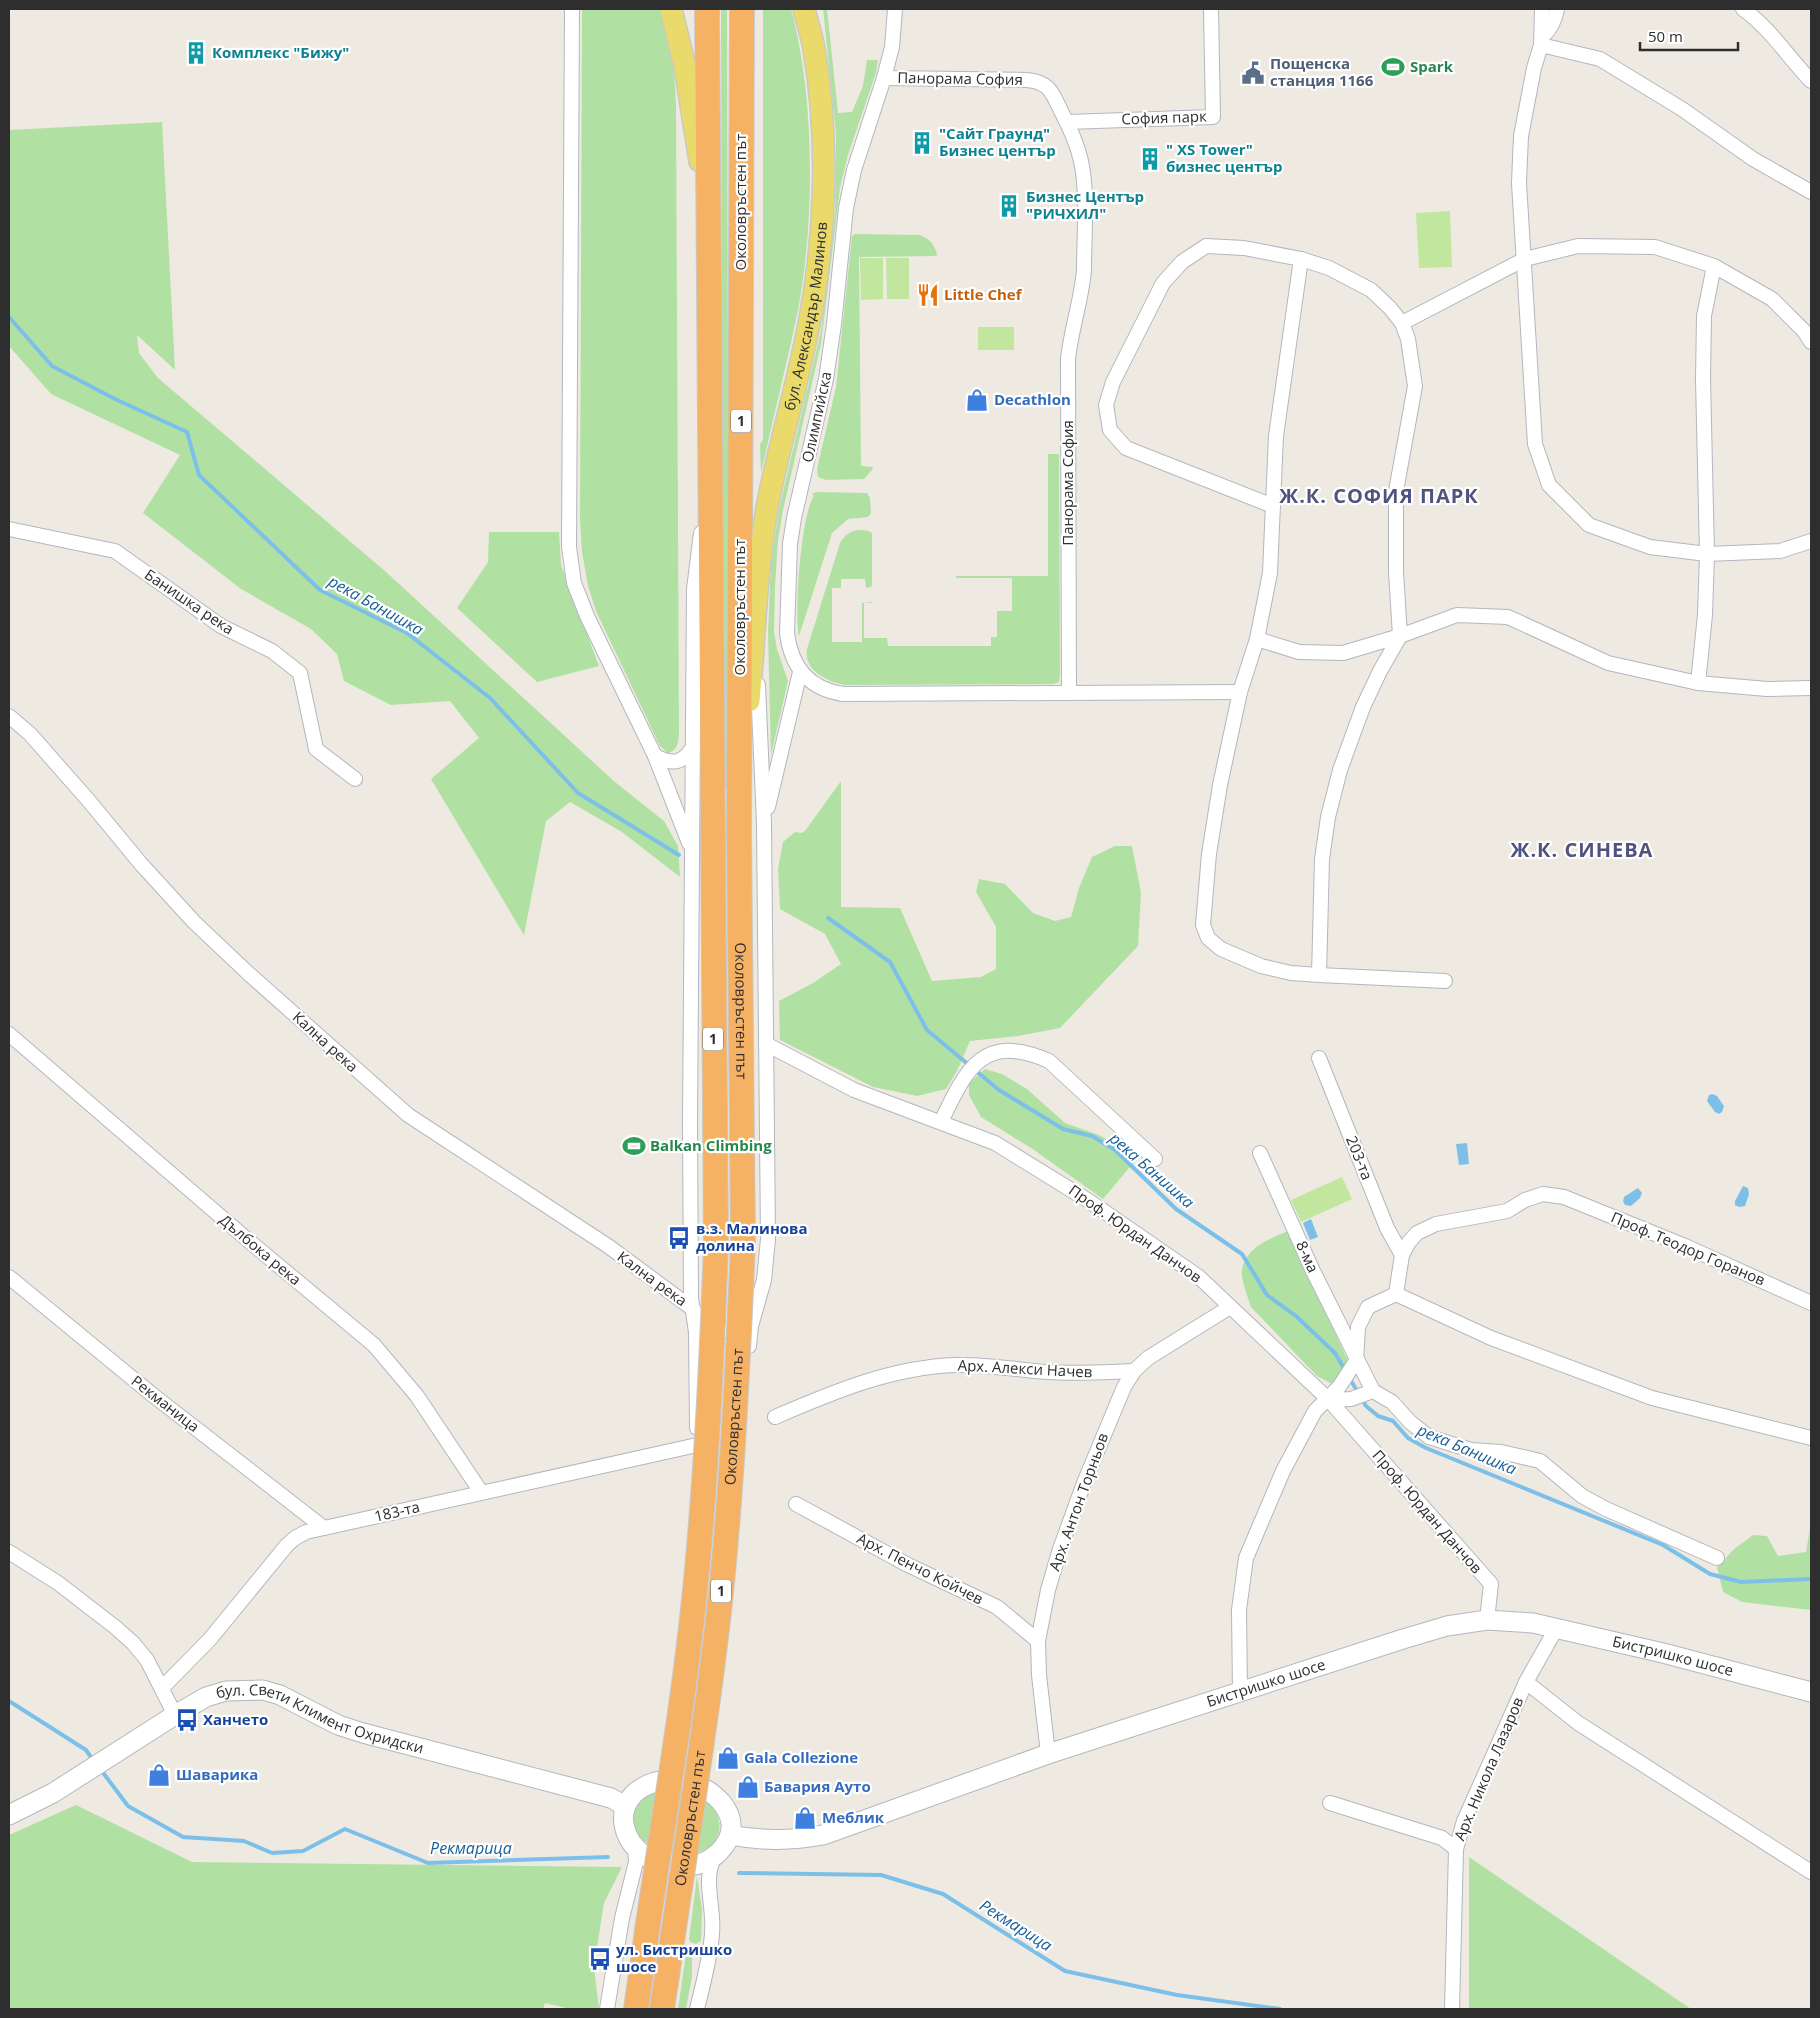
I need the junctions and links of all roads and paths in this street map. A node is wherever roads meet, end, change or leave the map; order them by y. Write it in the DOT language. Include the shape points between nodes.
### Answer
graph roads {
  1 [pos="572,9"];
  2 [pos="671,9"];
  3 [pos="707,9"];
  4 [pos="742,9"];
  5 [pos="804,9"];
  6 [pos="814,9"];
  7 [pos="895,9"];
  8 [pos="1211,9"];
  9 [pos="1542,9"];
  10 [pos="1557,9"];
  11 [pos="1743,9"];
  12 [pos="1542,41"];
  13 [pos="814,48"];
  14 [pos="884,78"];
  15 [pos="1811,81"];
  16 [pos="1067,122"];
  17 [pos="1811,192"];
  18 [pos="708,216"];
  19 [pos="1301,259"];
  20 [pos="1525,259"];
  21 [pos="1714,266"];
  22 [pos="1402,323"];
  23 [pos="741,329"];
  24 [pos="1811,342"];
  25 [pos="711,453"];
  26 [pos="1273,506"];
  27 [pos="9,529"];
  28 [pos="1811,541"];
  29 [pos="1707,554"];
  30 [pos="756,593"];
  31 [pos="756,621"];
  32 [pos="1400,636"];
  33 [pos="1257,639"];
  34 [pos="800,672"];
  35 [pos="1698,683"];
  36 [pos="1811,688"];
  37 [pos="1240,692"];
  38 [pos="1069,693"];
  39 [pos="9,716"];
  40 [pos="693,748"];
  41 [pos="655,756"];
  42 [pos="355,779"];
  43 [pos="764,823"];
  44 [pos="739,833"];
  45 [pos="692,848"];
  46 [pos="1319,975"];
  47 [pos="1445,981"];
  48 [pos="9,1034"];
  49 [pos="766,1044"];
  50 [pos="1319,1058"];
  51 [pos="941,1122"];
  52 [pos="1260,1153"];
  53 [pos="1155,1159"];
  54 [pos="1402,1255"];
  55 [pos="9,1277"];
  56 [pos="1396,1294"];
  57 [pos="1811,1303"];
  58 [pos="757,1305"];
  59 [pos="1230,1308"];
  60 [pos="693,1309"];
  61 [pos="1356,1360"];
  62 [pos="1134,1371"];
  63 [pos="1373,1392"];
  64 [pos="1328,1400"];
  65 [pos="775,1417"];
  66 [pos="1811,1438"];
  67 [pos="697,1445"];
  68 [pos="481,1492"];
  69 [pos="796,1504"];
  70 [pos="324,1528"];
  71 [pos="9,1552"];
  72 [pos="1718,1558"];
  73 [pos="1487,1620"];
  74 [pos="1557,1627"];
  75 [pos="1038,1641"];
  76 [pos="1526,1682"];
  77 [pos="162,1688"];
  78 [pos="1240,1692"];
  79 [pos="1811,1692"];
  80 [pos="175,1715"];
  81 [pos="1048,1754"];
  82 [pos="654,1782"];
  83 [pos="714,1794"];
  84 [pos="1330,1804"];
  85 [pos="625,1806"];
  86 [pos="9,1815"];
  87 [pos="730,1835"];
  88 [pos="635,1847"];
  89 [pos="1456,1849"];
  90 [pos="716,1855"];
  91 [pos="1811,1872"];
  92 [pos="607,2009"];
  93 [pos="636,2009"];
  94 [pos="662,2009"];
  95 [pos="697,2009"];
  96 [pos="1452,2009"];
  1 -- 41 [label="street" via="569,547 574,583 587,616"];
  2 -- 18 [label="main road" via="685,68"];
  3 -- 18 [label="highway, Околовръстен път / 1"];
  4 -- 23 [label="highway, Околовръстен път / 1"];
  5 -- 13 [label="main road, бул. Александър Малинов"];
  6 -- 13 [label="street"];
  7 -- 14 [label="street, Олимпийска" via="892,47"];
  8 -- 16 [label="street, София парк" via="1214,118"];
  9 -- 12 [label="street"];
  10 -- 12 [label="street" via="1550,30"];
  11 -- 15 [label="street" via="1762,24"];
  12 -- 17 [label="street" via="1600,60 1682,109 1753,159"];
  12 -- 20 [label="street" via="1522,136 1519,184"];
  13 -- 30 [label="main road, бул. Александър Малинов" via="824,182 818,265 809,326 769,499"];
  14 -- 16 [label="street, Панорама София" via="1035,81 1047,86"];
  14 -- 34 [label="street, Олимпийска" via="849,189 826,379 790,544 787,633 791,654"];
  16 -- 38 [label="street, Панорама София" via="1078,148 1084,178 1083,281 1068,359"];
  18 -- 25 [label="highway, Околовръстен път / 1"];
  19 -- 22 [label="street" via="1329,268 1371,290"];
  19 -- 26 [label="street" via="1276,436"];
  19 -- 26 [label="street" via="1244,248 1206,246 1182,262 1163,283 1112,382 1106,405 1110,430 1126,448"];
  20 -- 21 [label="street" via="1578,246 1655,247"];
  20 -- 22 [label="street"];
  20 -- 29 [label="street" via="1535,444 1549,485 1589,525 1650,547"];
  21 -- 24 [label="street" via="1772,300"];
  21 -- 29 [label="street" via="1704,316"];
  22 -- 32 [label="street" via="1408,339 1415,386 1396,491"];
  23 -- 30 [label="highway"];
  23 -- 44 [label="highway, Околовръстен път / 1"];
  25 -- 40 [label="street" via="694,589"];
  25 -- 93 [label="highway, Околовръстен път / 1, bridge" via="716,1245 711,1398 696,1581 682,1696"];
  26 -- 33 [label="street" via="1270,573"];
  27 -- 42 [label="street, Банишка река" via="115,551 221,626 272,651 300,673 316,749"];
  28 -- 29 [label="street" via="1780,551"];
  29 -- 35 [label="street"];
  30 -- 31 [label="main road, бул. Александър Малинов"];
  31 -- 43 [label="street"];
  31 -- 44 [label="main road, бул. Александър Малинов"];
  32 -- 33 [label="street" via="1343,653 1299,652"];
  32 -- 35 [label="street" via="1457,615 1508,616 1608,663"];
  32 -- 46 [label="street" via="1363,707 1340,770 1328,817 1322,859"];
  33 -- 37 [label="street"];
  34 -- 38 [label="street" via="816,685 843,694"];
  34 -- 43 [label="street"];
  35 -- 36 [label="street" via="1768,689"];
  37 -- 38 [label="street"];
  37 -- 46 [label="street" via="1209,854 1203,925 1208,938 1221,949 1261,966"];
  39 -- 60 [label="street, Кална река" via="30,734 194,922 338,1054 408,1114 608,1246"];
  40 -- 41 [label="street" via="686,759 675,762"];
  40 -- 45 [label="street"];
  41 -- 45 [label="street"];
  43 -- 49 [label="street"];
  44 -- 94 [label="highway, Околовръстен път / 1, bridge" via="743,1244 733,1450 722,1584 709,1687"];
  45 -- 60 [label="street" via="690,1133"];
  46 -- 47 [label="street"];
  48 -- 68 [label="street, Дълбока река" via="248,1241 374,1345 417,1396"];
  49 -- 51 [label="street, Проф. Юрдан Данчов" via="854,1090"];
  49 -- 58 [label="street" via="768,1239"];
  50 -- 54 [label="street, 203-та" via="1387,1228"];
  51 -- 53 [label="street" via="960,1081 979,1061 991,1053 1009,1050 1032,1053 1048,1061"];
  51 -- 59 [label="street, Проф. Юрдан Данчов" via="995,1143 1089,1201 1199,1278"];
  52 -- 61 [label="street, 8-ма"];
  54 -- 56 [label="street"];
  54 -- 57 [label="street, Проф. Теодор Горанов" via="1417,1233 1436,1224 1507,1211 1543,1194 1564,1197 1685,1246"];
  55 -- 70 [label="street, Рекманица" via="154,1396"];
  56 -- 61 [label="street" via="1368,1307 1358,1327"];
  56 -- 66 [label="street" via="1491,1338 1652,1398"];
  58 -- 60 [label="street, Кална река" via="742,1326 724,1331 703,1324"];
  58 -- 83 [label="street" via="751,1326 732,1568 707,1771 707,1782"];
  59 -- 62 [label="street, Арх. Антон Торньов" via="1148,1358"];
  59 -- 64 [label="street, Проф. Юрдан Данчов"];
  60 -- 67 [label="street"];
  61 -- 63 [label="street, 8-ма"];
  61 -- 64 [label="street"];
  62 -- 65 [label="street, Арх. Алекси Начев" via="1076,1374 956,1365 914,1369 841,1389"];
  62 -- 75 [label="street, Арх. Антон Торньов" via="1124,1387 1084,1483 1060,1549"];
  63 -- 64 [label="street" via="1351,1399"];
  63 -- 72 [label="street" via="1392,1402 1429,1437 1471,1450 1501,1452 1540,1461 1598,1505"];
  64 -- 73 [label="street, Проф. Юрдан Данчов" via="1491,1584"];
  64 -- 78 [label="street" via="1315,1412 1283,1471 1246,1558 1239,1610"];
  67 -- 68 [label="street, 183-та"];
  67 -- 82 [label="street" via="663,1767"];
  68 -- 70 [label="street, 183-та"];
  69 -- 75 [label="street, Арх. Пенчо Койчев" via="908,1565 997,1607"];
  70 -- 77 [label="street, 183-та" via="295,1538 210,1639"];
  71 -- 77 [label="street" via="58,1583 115,1627 147,1660"];
  73 -- 74 [label="street, Бистришко шосе"];
  73 -- 78 [label="street, Бистришко шосе" via="1429,1631"];
  74 -- 76 [label="street, Арх. Никола Лазаров"];
  74 -- 79 [label="street, Бистришко шосе"];
  75 -- 81 [label="street, Арх. Антон Торньов"];
  76 -- 89 [label="street, Арх. Никола Лазаров" via="1464,1821"];
  76 -- 91 [label="street" via="1578,1722"];
  77 -- 80 [label="street"];
  78 -- 81 [label="street, Бистришко шосе"];
  80 -- 85 [label="street, бул. Свети Климент Охридски" via="226,1691 262,1690 363,1733 610,1798"];
  80 -- 86 [label="street, бул. Свети Климент Охридски" via="63,1787"];
  81 -- 87 [label="street, Бистришко шосе" via="823,1835 795,1840 762,1840"];
  82 -- 83 [label="street" via="682,1780"];
  82 -- 85 [label="street" via="637,1791"];
  83 -- 87 [label="street" via="728,1814"];
  84 -- 89 [label="street" via="1442,1838"];
  85 -- 88 [label="street" via="624,1825"];
  87 -- 90 [label="street"];
  88 -- 90 [label="street" via="647,1858 677,1866 703,1863"];
  88 -- 92 [label="street" via="636,1862 622,1918"];
  89 -- 96 [label="street, Арх. Никола Лазаров"];
  90 -- 95 [label="street" via="708,1874 713,1916 711,1947"];
}
